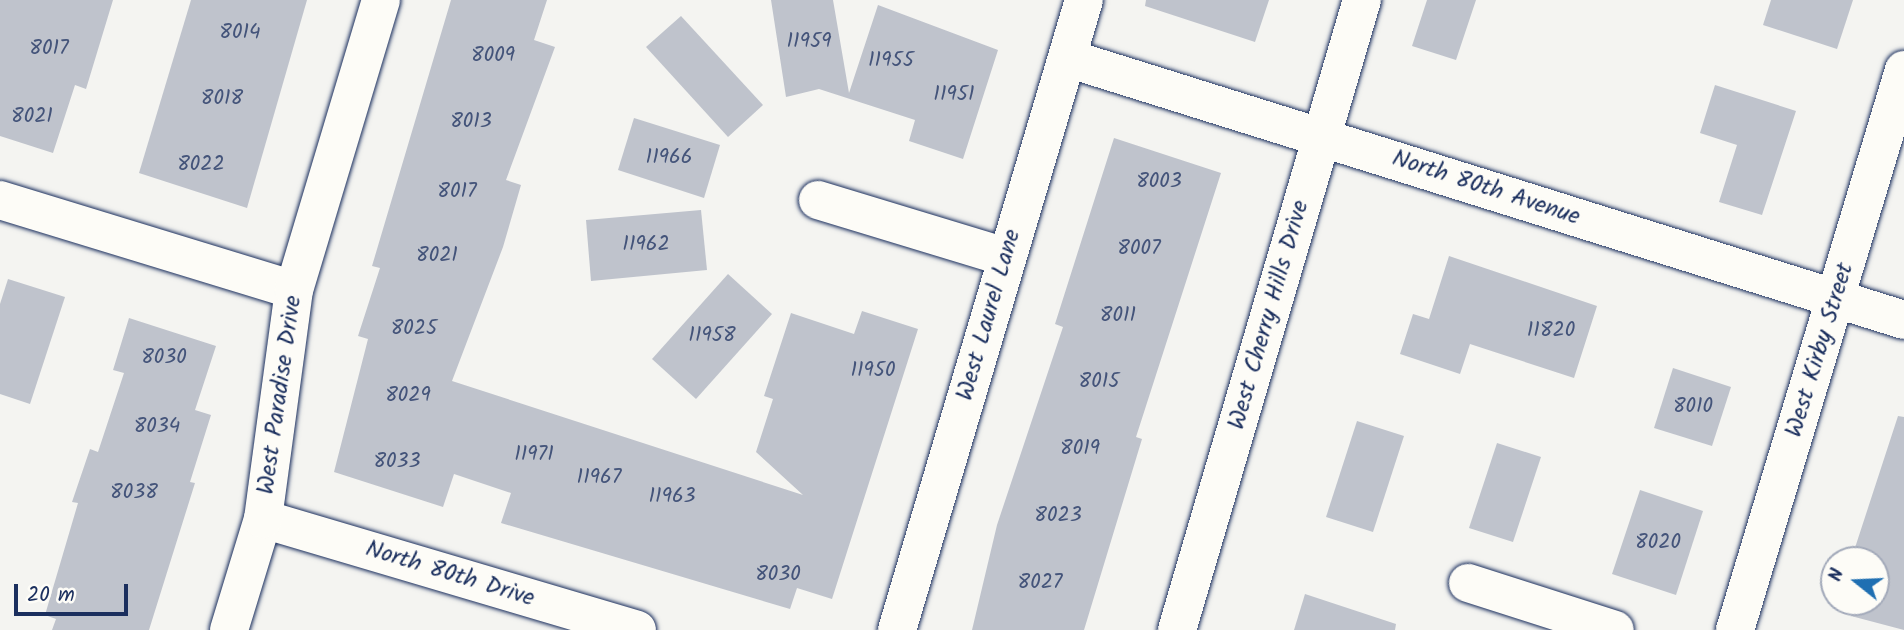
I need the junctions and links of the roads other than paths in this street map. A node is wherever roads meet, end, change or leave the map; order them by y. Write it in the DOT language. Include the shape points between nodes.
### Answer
graph roads {
  1 [pos="381,0"];
  2 [pos="1084,0"];
  3 [pos="1362,0"];
  4 [pos="1067,58"];
  5 [pos="1904,70"];
  6 [pos="1322,136"];
  7 [pos="0,200"];
  8 [pos="818,200"];
  9 [pos="1006,257"];
  10 [pos="294,290"];
  11 [pos="1835,299"];
  12 [pos="1904,320"];
  13 [pos="263,519"];
  14 [pos="1468,583"];
  15 [pos="229,630"];
  16 [pos="637,630"];
  17 [pos="897,630"];
  18 [pos="1177,630"];
  19 [pos="1615,630"];
  20 [pos="1735,630"];
  1 -- 10 [label="street, West Paradise Drive"];
  2 -- 4 [label="street, West Laurel Lane"];
  3 -- 6 [label="street, West Cherry Hills Drive"];
  4 -- 6 [label="street, North 80th Avenue"];
  4 -- 9 [label="street, West Laurel Lane"];
  5 -- 11 [label="street, West Kirby Street"];
  6 -- 11 [label="street, North 80th Avenue"];
  6 -- 18 [label="street, West Cherry Hills Drive"];
  7 -- 10 [label="street"];
  8 -- 9 [label="street"];
  9 -- 17 [label="street, West Laurel Lane"];
  10 -- 13 [label="street, West Paradise Drive"];
  11 -- 12 [label="street, North 80th Avenue"];
  11 -- 20 [label="street, West Kirby Street"];
  13 -- 15 [label="street, West Paradise Drive"];
  13 -- 16 [label="street, North 80th Drive"];
  14 -- 19 [label="street"];
}
